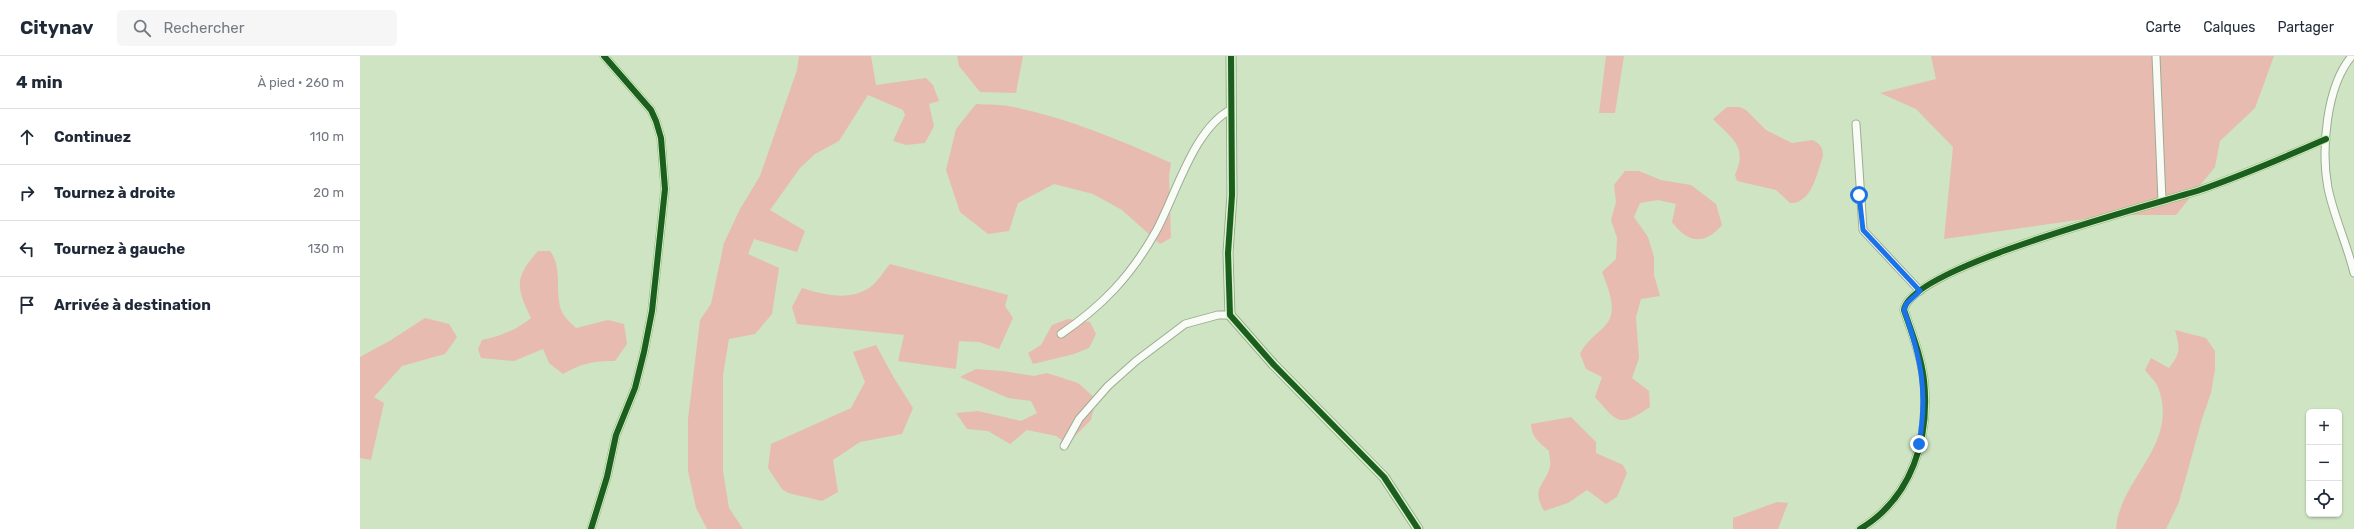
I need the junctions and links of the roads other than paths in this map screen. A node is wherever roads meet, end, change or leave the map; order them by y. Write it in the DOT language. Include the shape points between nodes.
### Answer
graph roads {
  1 [pos="604,56"];
  2 [pos="1231,56"];
  3 [pos="2156,56"];
  4 [pos="2352,56"];
  5 [pos="1232,110"];
  6 [pos="1856,124"];
  7 [pos="2326,139"];
  8 [pos="2162,201"];
  9 [pos="2354,273"];
  10 [pos="1920,291"];
  11 [pos="1230,315"];
  12 [pos="1061,334"];
  13 [pos="1064,446"];
  14 [pos="591,529"];
  15 [pos="1418,529"];
  16 [pos="1860,529"];
  1 -- 14 [label="street" via="651,110 661,138 665,189 652,311 644,352 635,388 616,435 608,477"];
  2 -- 5 [label="street"];
  3 -- 8 [label="street"];
  4 -- 7 [label="street" via="2335,84"];
  5 -- 11 [label="street" via="1232,195 1228,253"];
  5 -- 12 [label="street" via="1220,115 1206,133 1180,178 1155,233 1132,268 1112,294 1090,315"];
  6 -- 10 [label="street" via="1863,230"];
  7 -- 8 [label="street" via="2250,171"];
  7 -- 9 [label="street" via="2328,186"];
  8 -- 10 [label="street" via="1995,254 1962,268"];
  10 -- 16 [label="street" via="1906,304 1904,310 1924,380 1923,420 1919,444 1911,473 1896,499 1876,520"];
  11 -- 13 [label="street" via="1218,315 1185,324 1136,361 1108,386 1079,419"];
  11 -- 15 [label="street" via="1274,365 1384,477"];
}
